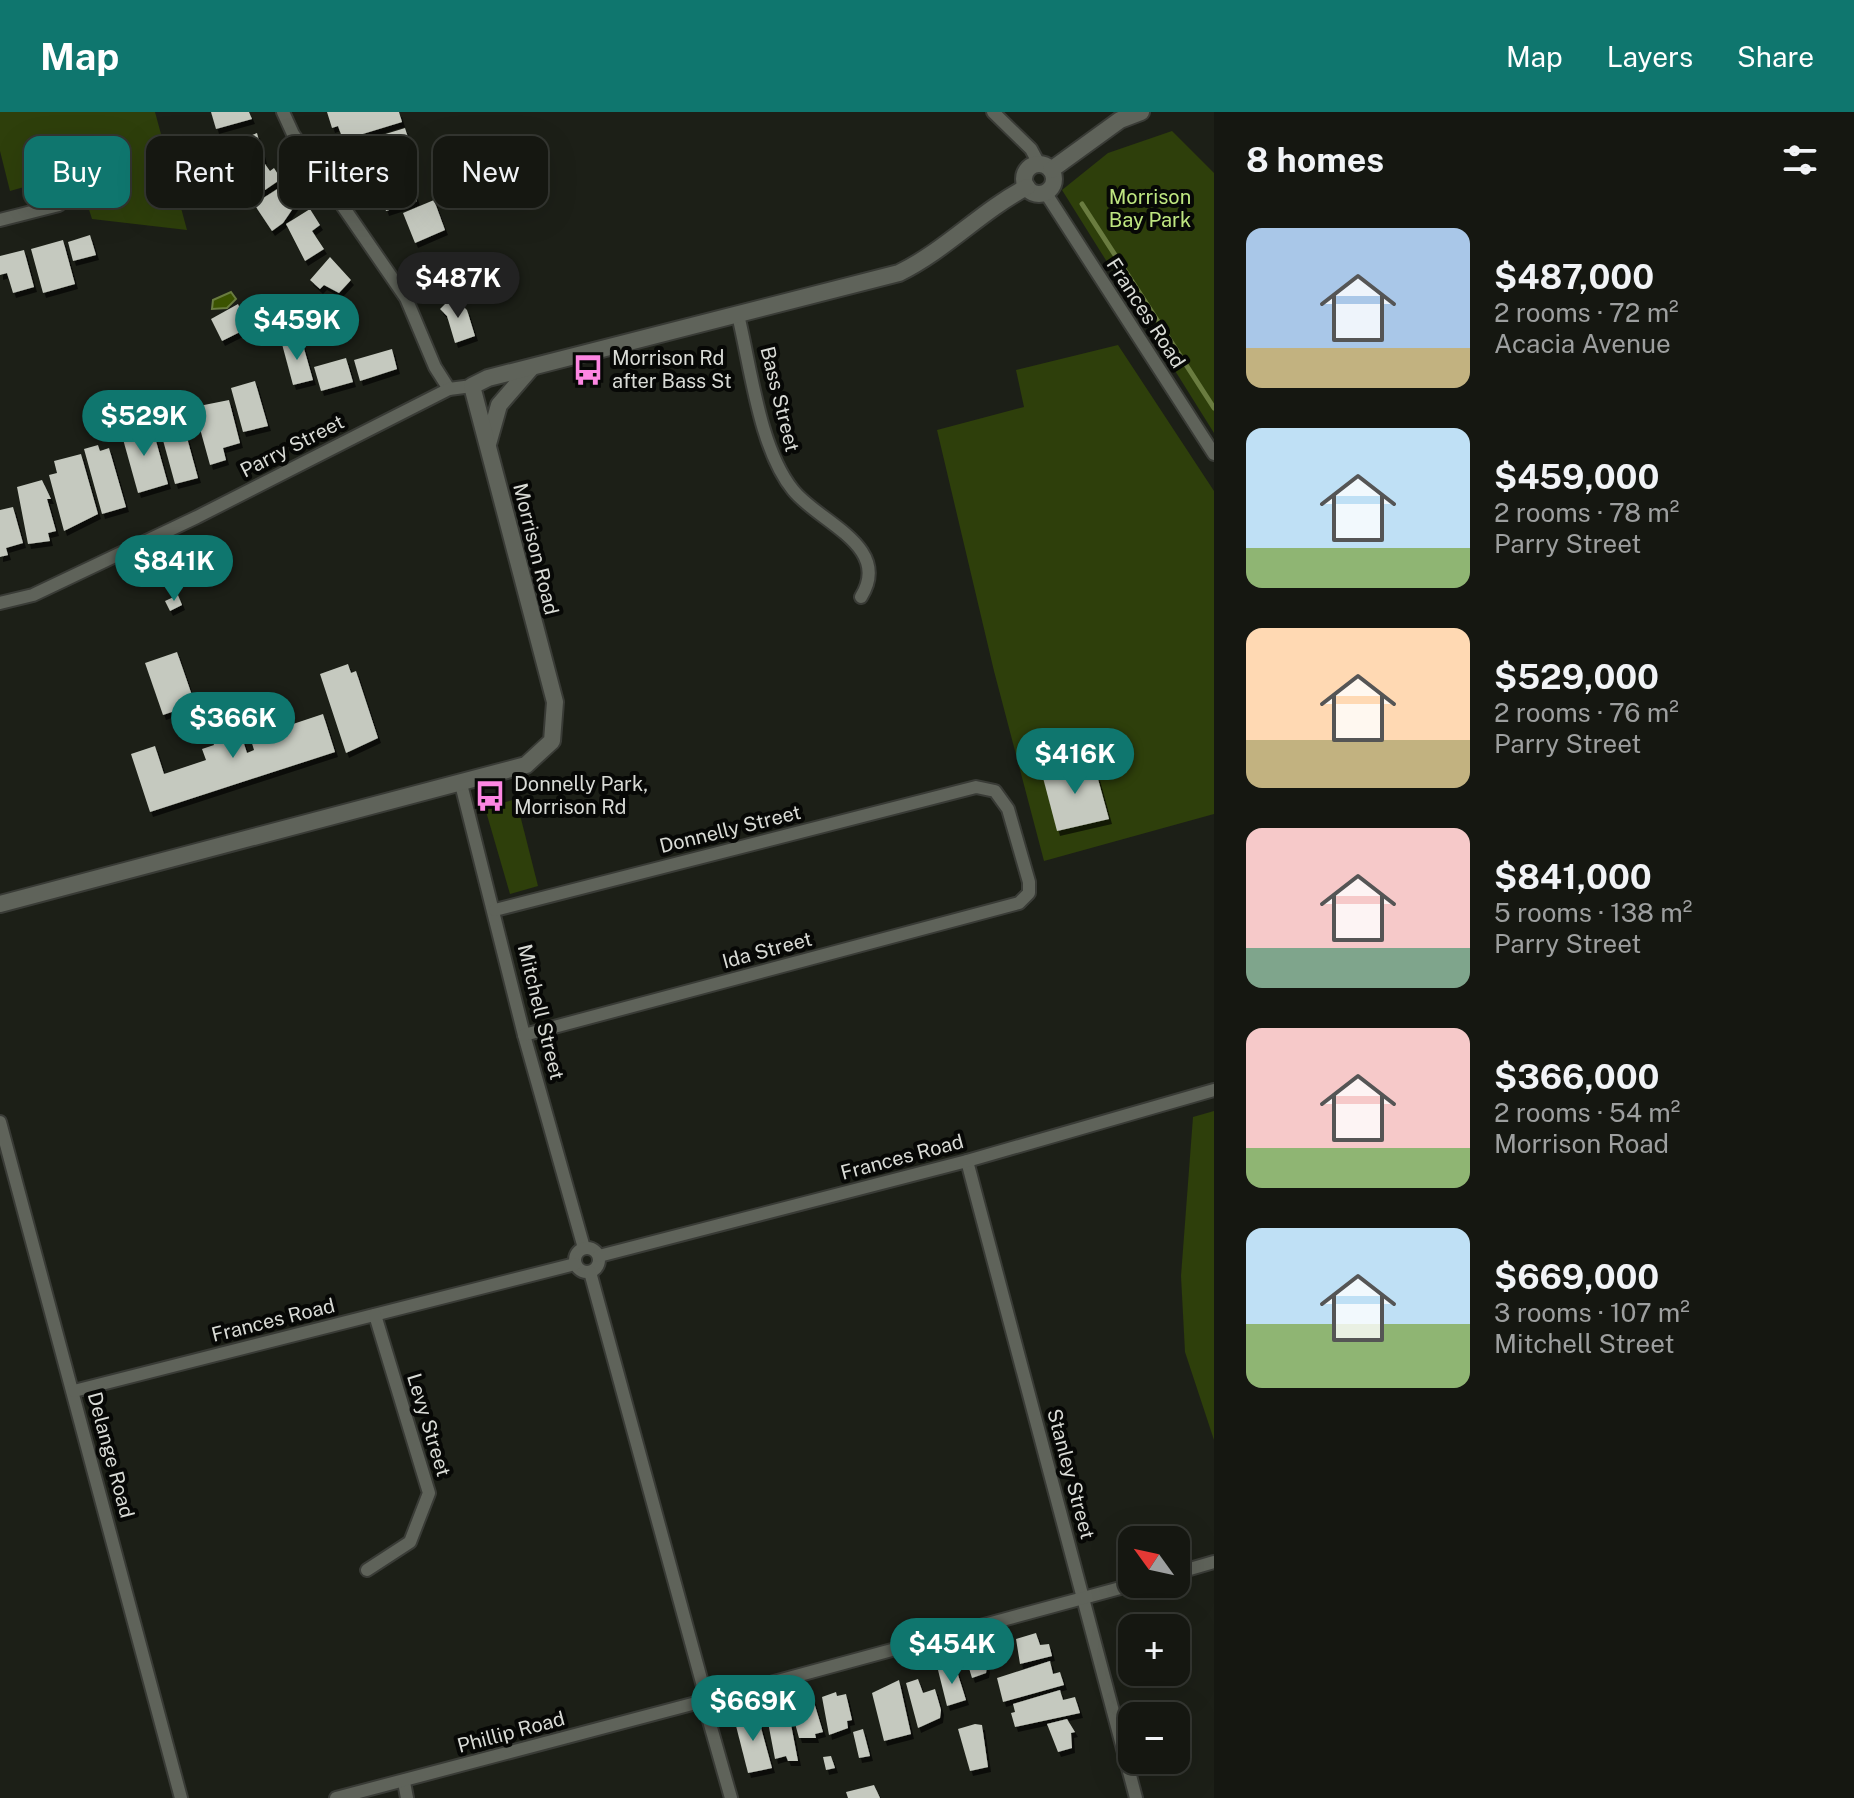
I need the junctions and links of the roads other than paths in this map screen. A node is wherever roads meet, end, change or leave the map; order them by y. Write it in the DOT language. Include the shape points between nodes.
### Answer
graph roads {
  1 [pos="283,112"];
  2 [pos="993,112"];
  3 [pos="1141,112"];
  4 [pos="1117,116"];
  5 [pos="1045,167"];
  6 [pos="1027,187"];
  7 [pos="1045,192"];
  8 [pos="47,208"];
  9 [pos="0,220"];
  10 [pos="738,315"];
  11 [pos="533,366"];
  12 [pos="472,386"];
  13 [pos="449,389"];
  14 [pos="488,444"];
  15 [pos="1214,454"];
  16 [pos="861,597"];
  17 [pos="0,603"];
  18 [pos="461,784"];
  19 [pos="1019,903"];
  20 [pos="0,904"];
  21 [pos="495,910"];
  22 [pos="524,1035"];
  23 [pos="1214,1090"];
  24 [pos="0,1122"];
  25 [pos="967,1161"];
  26 [pos="584,1248"];
  27 [pos="599,1256"];
  28 [pos="575,1264"];
  29 [pos="590,1272"];
  30 [pos="375,1315"];
  31 [pos="74,1391"];
  32 [pos="1214,1562"];
  33 [pos="1190,1569"];
  34 [pos="367,1570"];
  35 [pos="1118,1589"];
  36 [pos="1084,1598"];
  37 [pos="704,1690"];
  38 [pos="715,1698"];
  39 [pos="701,1706"];
  40 [pos="404,1782"];
  41 [pos="181,1798"];
  42 [pos="336,1798"];
  43 [pos="407,1798"];
  44 [pos="731,1798"];
  45 [pos="1136,1798"];
  1 -- 13 [label="street" via="406,298"];
  2 -- 5 [label="street"];
  3 -- 4 [label="street"];
  4 -- 5 [label="street"];
  5 -- 6 [label="street" via="1025,174"];
  5 -- 7 [label="street" via="1053,183"];
  6 -- 7 [label="street"];
  6 -- 10 [label="street" via="899,273"];
  7 -- 15 [label="street, Frances Road"];
  8 -- 9 [label="street"];
  10 -- 11 [label="street"];
  10 -- 16 [label="street, Bass Street" via="774,463 795,493 859,548 868,563 869,583"];
  11 -- 12 [label="street"];
  11 -- 14 [label="street" via="499,405"];
  12 -- 13 [label="street, Parry Street"];
  12 -- 14 [label="street, Morrison Road"];
  13 -- 17 [label="street, Parry Street" via="197,517 33,595"];
  14 -- 18 [label="street, Morrison Road" via="557,716 552,741 526,765"];
  18 -- 20 [label="street, Morrison Road"];
  18 -- 21 [label="street, Mitchell Street"];
  19 -- 21 [label="street, Donnelly Street" via="1029,893 1029,882 1008,809 995,791 976,787"];
  19 -- 22 [label="street, Ida Street"];
  21 -- 22 [label="street, Mitchell Street"];
  22 -- 26 [label="street, Mitchell Street"];
  23 -- 25 [label="street, Frances Road"];
  24 -- 31 [label="street, Delange Road"];
  25 -- 27 [label="street, Frances Road"];
  25 -- 36 [label="street, Stanley Street"];
  26 -- 27 [label="street"];
  26 -- 28 [label="street" via="577,1252"];
  27 -- 29 [label="street" via="598,1266"];
  28 -- 29 [label="street"];
  28 -- 30 [label="street, Frances Road"];
  29 -- 37 [label="street"];
  30 -- 31 [label="street, Frances Road"];
  30 -- 34 [label="street, Levy Street" via="429,1493 410,1542"];
  31 -- 41 [label="street, Delange Road"];
  32 -- 33 [label="street"];
  35 -- 36 [label="street"];
  36 -- 38 [label="street"];
  36 -- 45 [label="street, Stanley Street"];
  37 -- 38 [label="street"];
  37 -- 39 [label="street" via="697,1696"];
  38 -- 39 [label="street" via="712,1707"];
  39 -- 40 [label="street, Phillip Road"];
  39 -- 44 [label="street"];
  40 -- 42 [label="street, Phillip Road"];
  40 -- 43 [label="street"];
}
